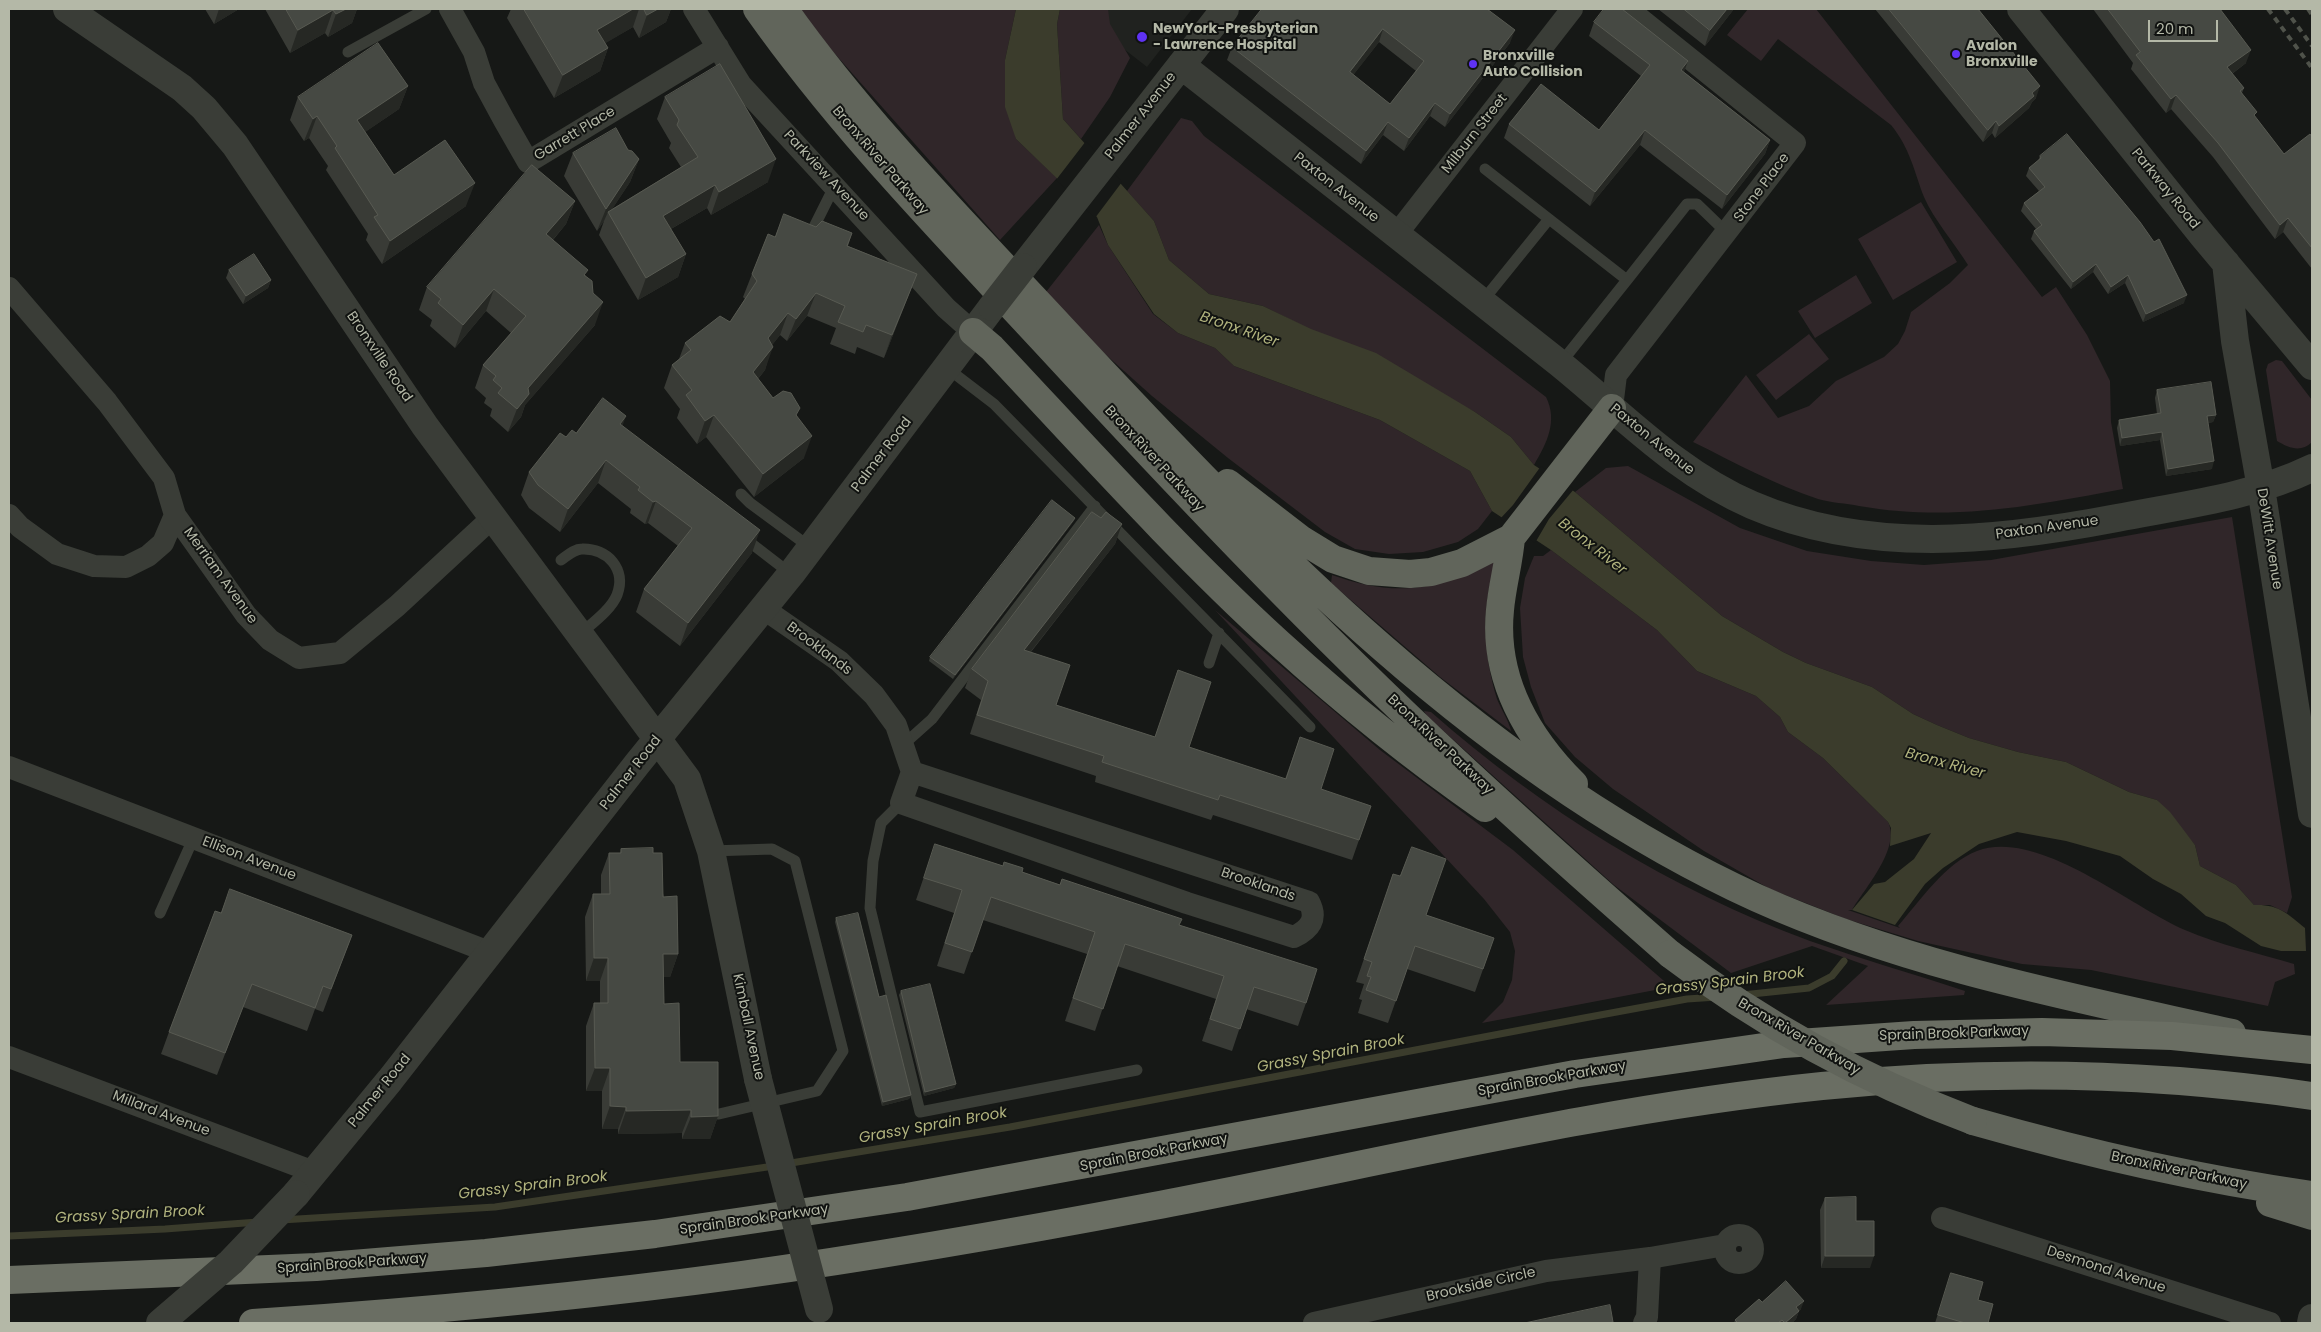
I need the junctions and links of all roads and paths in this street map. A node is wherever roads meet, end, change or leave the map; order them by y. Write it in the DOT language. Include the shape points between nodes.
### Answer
graph roads {
  1 [pos="67,9"];
  2 [pos="426,9"];
  3 [pos="450,9"];
  4 [pos="694,9"];
  5 [pos="757,9"];
  6 [pos="784,9"];
  7 [pos="1225,9"];
  8 [pos="1572,9"];
  9 [pos="1628,9"];
  10 [pos="2021,9"];
  11 [pos="718,47"];
  12 [pos="348,52"];
  13 [pos="1181,64"];
  14 [pos="1485,169"];
  15 [pos="835,185"];
  16 [pos="1076,200"];
  17 [pos="1549,219"];
  18 [pos="1727,233"];
  19 [pos="1396,235"];
  20 [pos="808,238"];
  21 [pos="2226,263"];
  22 [pos="1626,280"];
  23 [pos="9,288"];
  24 [pos="1482,303"];
  25 [pos="973,332"];
  26 [pos="1560,364"];
  27 [pos="2312,366"];
  28 [pos="946,368"];
  29 [pos="1612,408"];
  30 [pos="1159,431"];
  31 [pos="2312,468"];
  32 [pos="2261,488"];
  33 [pos="741,494"];
  34 [pos="1095,506"];
  35 [pos="9,515"];
  36 [pos="175,515"];
  37 [pos="492,518"];
  38 [pos="736,532"];
  39 [pos="1512,538"];
  40 [pos="811,548"];
  41 [pos="561,560"];
  42 [pos="791,574"];
  43 [pos="764,609"];
  44 [pos="1219,633"];
  45 [pos="579,635"];
  46 [pos="1209,663"];
  47 [pos="1310,728"];
  48 [pos="657,740"];
  49 [pos="903,744"];
  50 [pos="9,767"];
  51 [pos="912,772"];
  52 [pos="901,803"];
  53 [pos="2312,814"];
  54 [pos="1607,818"];
  55 [pos="1060,820"];
  56 [pos="194,837"];
  57 [pos="711,851"];
  58 [pos="1048,855"];
  59 [pos="1589,883"];
  60 [pos="160,913"];
  61 [pos="489,952"];
  62 [pos="2304,1049"];
  63 [pos="9,1057"];
  64 [pos="1137,1070"];
  65 [pos="2312,1096"];
  66 [pos="719,1114"];
  67 [pos="2149,1166"];
  68 [pos="314,1172"];
  69 [pos="2312,1195"];
  70 [pos="2312,1216"];
  71 [pos="1942,1218"];
  72 [pos="1725,1245"];
  73 [pos="1650,1258"];
  74 [pos="9,1280"];
  75 [pos="821,1316"];
  76 [pos="2312,1318"];
  77 [pos="160,1323"];
  78 [pos="253,1323"];
  79 [pos="1314,1323"];
  80 [pos="1644,1323"];
  81 [pos="2270,1323"];
  82 [pos="2311,1323"];
  1 -- 37 [label="street, Bronxville Road" via="182,88 235,145 425,426"];
  2 -- 12 [label="lane"];
  3 -- 11 [label="street, Garrett Place" via="474,52 484,83 528,162"];
  4 -- 11 [label="street, Parkview Avenue"];
  5 -- 59 [label="highway, Bronx River Parkway" via="802,70 880,163 1204,513 1398,707"];
  6 -- 30 [label="highway, Bronx River Parkway" via="898,150"];
  7 -- 13 [label="street, Palmer Avenue"];
  8 -- 19 [label="street, Milburn Street"];
  9 -- 18 [label="street, Stone Place" via="1796,143"];
  10 -- 21 [label="street, Parkway Road"];
  11 -- 15 [label="street, Parkview Avenue" via="741,85"];
  13 -- 16 [label="street, Palmer Avenue"];
  13 -- 19 [label="street, Paxton Avenue"];
  14 -- 17 [label="lane"];
  15 -- 20 [label="lane"];
  15 -- 25 [label="street, Parkview Avenue" via="946,308"];
  16 -- 25 [label="street, Palmer Road, bridge"];
  17 -- 22 [label="lane"];
  17 -- 24 [label="lane"];
  18 -- 22 [label="lane" via="1697,204 1687,204"];
  18 -- 29 [label="street, Stone Place" via="1616,375"];
  19 -- 24 [label="street, Paxton Avenue"];
  21 -- 27 [label="street, Parkway Road"];
  21 -- 32 [label="street, DeWitt Avenue" via="2235,341"];
  22 -- 26 [label="lane"];
  23 -- 36 [label="street, Merriam Avenue" via="107,402 164,478"];
  24 -- 26 [label="street, Paxton Avenue"];
  25 -- 28 [label="street, Palmer Road"];
  25 -- 59 [label="highway" via="992,348 1183,549 1279,643 1460,791"];
  26 -- 29 [label="street, Paxton Avenue"];
  28 -- 34 [label="lane" via="994,404"];
  28 -- 40 [label="street, Palmer Road"];
  29 -- 32 [label="street, Paxton Avenue" via="1654,445 1704,481 1754,506 1814,525 1872,536 1924,540 1983,538 2098,522"];
  29 -- 39 [label="highway"];
  30 -- 39 [label="highway" via="1302,540 1350,566 1390,574 1431,572 1462,562"];
  30 -- 54 [label="highway, Bronx River Parkway" via="1280,554 1440,696 1536,771"];
  31 -- 32 [label="street, Paxton Avenue"];
  32 -- 53 [label="street, DeWitt Avenue"];
  33 -- 40 [label="lane"];
  34 -- 44 [label="lane"];
  34 -- 49 [label="lane" via="932,719"];
  35 -- 36 [label="street" via="20,528 57,554 94,566 126,567 148,556 163,543"];
  36 -- 37 [label="street, Merriam Avenue" via="246,615 270,640 299,658 340,653 398,606"];
  37 -- 45 [label="street, Bronxville Road"];
  38 -- 42 [label="lane"];
  39 -- 54 [label="highway" via="1500,612 1503,657 1514,700 1545,752"];
  40 -- 42 [label="street, Palmer Road"];
  41 -- 45 [label="lane" via="580,549 601,551 615,563 619,578 617,595"];
  42 -- 43 [label="street, Palmer Road"];
  43 -- 48 [label="street, Palmer Road"];
  43 -- 49 [label="street, Brooklands" via="839,661 874,694 896,725"];
  44 -- 46 [label="lane"];
  44 -- 47 [label="lane"];
  45 -- 48 [label="street, Bronxville Road"];
  48 -- 57 [label="street, Kimball Avenue" via="687,779"];
  48 -- 61 [label="street, Palmer Road"];
  49 -- 51 [label="street, Brooklands"];
  50 -- 56 [label="street, Ellison Avenue"];
  51 -- 52 [label="street"];
  51 -- 55 [label="street, Brooklands"];
  52 -- 58 [label="street, Brooklands"];
  52 -- 64 [label="lane" via="881,823 873,861 870,908 920,1112"];
  54 -- 62 [label="highway, Bronx River Parkway" via="1751,895 1882,947 2011,982"];
  55 -- 58 [label="street"];
  55 -- 58 [label="street, Brooklands" via="1308,902 1314,911 1312,924 1294,937"];
  56 -- 60 [label="lane"];
  56 -- 61 [label="street, Ellison Avenue"];
  57 -- 66 [label="lane" via="772,849 795,861 843,1051 818,1091"];
  57 -- 75 [label="street, Kimball Avenue, bridge" via="758,1079"];
  59 -- 67 [label="highway, Bronx River Parkway, bridge" via="1670,954 1710,984 1820,1052 1895,1089 1973,1121"];
  61 -- 68 [label="street, Palmer Road"];
  62 -- 74 [label="highway, Sprain Brook Parkway" via="2180,1036 2042,1032 1914,1035 1784,1044 1575,1074 944,1191 655,1234 457,1256 316,1267"];
  63 -- 68 [label="street, Millard Avenue"];
  65 -- 78 [label="highway" via="2203,1083 2077,1076 1943,1078 1821,1087 1570,1124 1144,1208 784,1268 522,1300"];
  67 -- 69 [label="highway, Bronx River Parkway"];
  67 -- 70 [label="highway"];
  68 -- 77 [label="street, Palmer Road, bridge" via="231,1262"];
  71 -- 81 [label="street, Desmond Avenue"];
  72 -- 73 [label="street, Brookside Circle"];
  73 -- 79 [label="street, Brookside Circle" via="1546,1271"];
  73 -- 80 [label="street"];
  76 -- 82 [label="street"];
}
